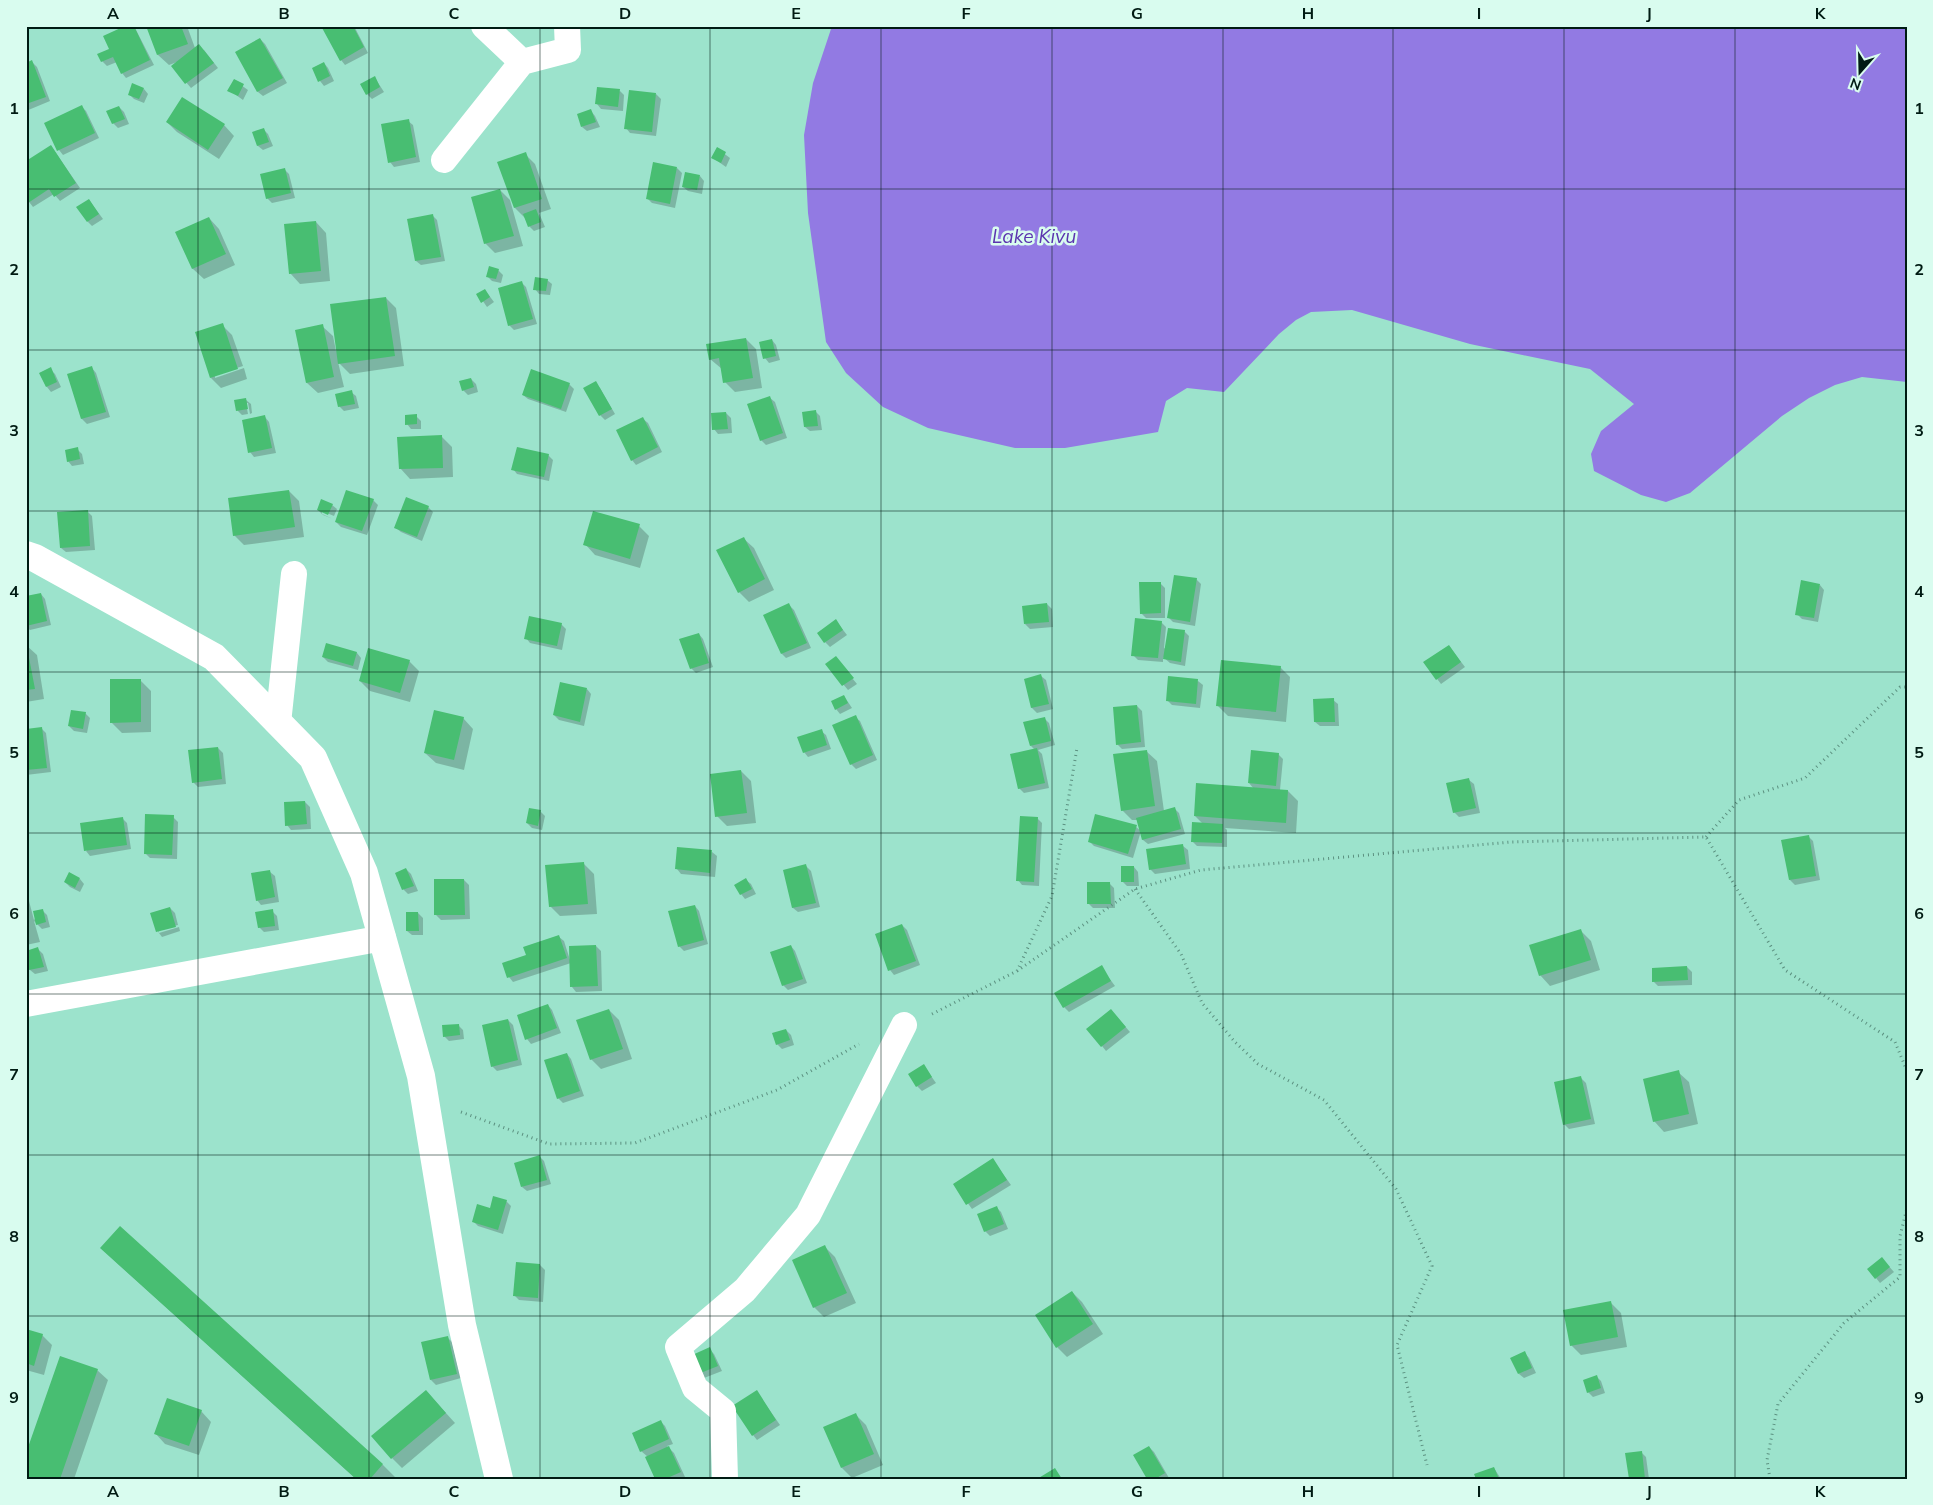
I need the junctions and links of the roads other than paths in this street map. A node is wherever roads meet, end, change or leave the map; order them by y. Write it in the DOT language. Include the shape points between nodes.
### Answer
graph roads {
  1 [pos="484,26"];
  2 [pos="567,26"];
  3 [pos="522,62"];
  4 [pos="444,160"];
  5 [pos="26,555"];
  6 [pos="294,574"];
  7 [pos="278,723"];
  8 [pos="383,938"];
  9 [pos="26,1004"];
  10 [pos="904,1025"];
  11 [pos="499,1479"];
  12 [pos="726,1479"];
  1 -- 3 [label="street"];
  2 -- 3 [label="street" via="568,50"];
  3 -- 4 [label="street"];
  5 -- 7 [label="street" via="214,657"];
  6 -- 7 [label="street"];
  7 -- 8 [label="street" via="314,758 364,873"];
  8 -- 9 [label="street"];
  8 -- 11 [label="street" via="421,1076 462,1325"];
  10 -- 12 [label="street" via="808,1215 745,1290 678,1347 695,1388 723,1411"];
}
